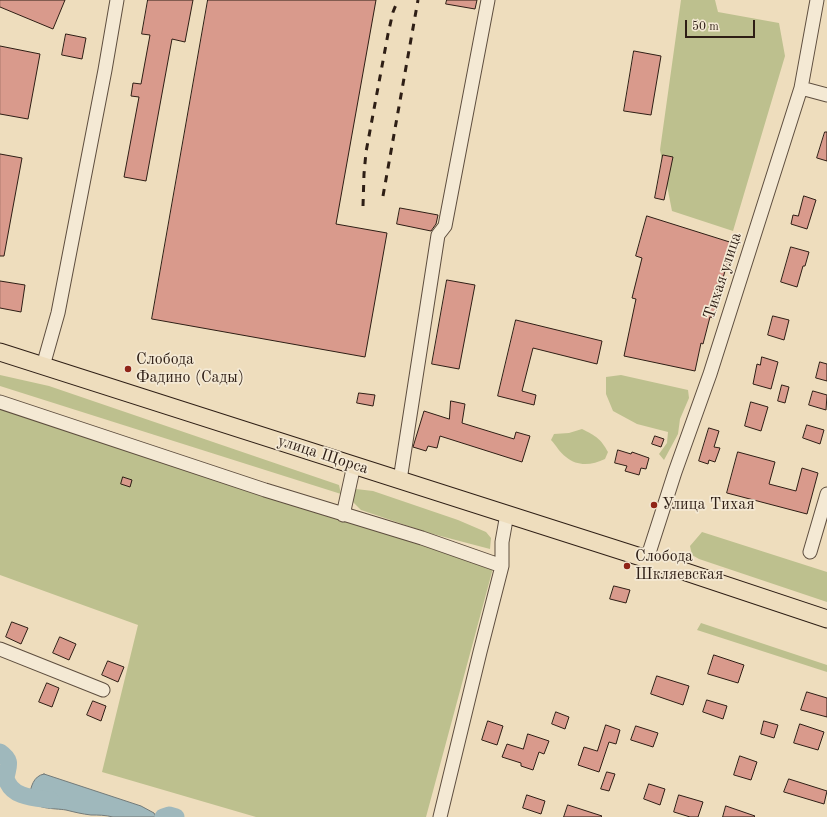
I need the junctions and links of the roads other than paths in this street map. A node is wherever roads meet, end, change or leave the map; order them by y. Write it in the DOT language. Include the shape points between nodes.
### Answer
graph roads {
  1 [pos="117,0"];
  2 [pos="488,0"];
  3 [pos="817,0"];
  4 [pos="800,88"];
  5 [pos="827,95"];
  6 [pos="0,352"];
  7 [pos="43,366"];
  8 [pos="0,402"];
  9 [pos="354,465"];
  10 [pos="400,480"];
  11 [pos="827,494"];
  12 [pos="508,514"];
  13 [pos="343,515"];
  14 [pos="810,552"];
  15 [pos="647,559"];
  16 [pos="502,566"];
  17 [pos="827,619"];
  18 [pos="0,649"];
  19 [pos="103,690"];
  20 [pos="440,817"];
  1 -- 7 [label="street" via="58,314"];
  2 -- 10 [label="street" via="445,226 438,235"];
  3 -- 4 [label="street, Тихая улица"];
  4 -- 5 [label="street"];
  4 -- 15 [label="street, Тихая улица" via="710,374 674,472"];
  6 -- 7 [label="main road, улица Щорса"];
  7 -- 9 [label="main road, улица Щорса"];
  8 -- 13 [label="street"];
  9 -- 10 [label="main road, улица Щорса"];
  9 -- 13 [label="street"];
  10 -- 12 [label="main road, улица Щорса"];
  11 -- 14 [label="street"];
  12 -- 15 [label="main road, улица Щорса"];
  12 -- 16 [label="street" via="502,542"];
  13 -- 16 [label="street" via="422,538"];
  15 -- 17 [label="main road, улица Щорса"];
  16 -- 20 [label="street"];
  18 -- 19 [label="street"];
}
